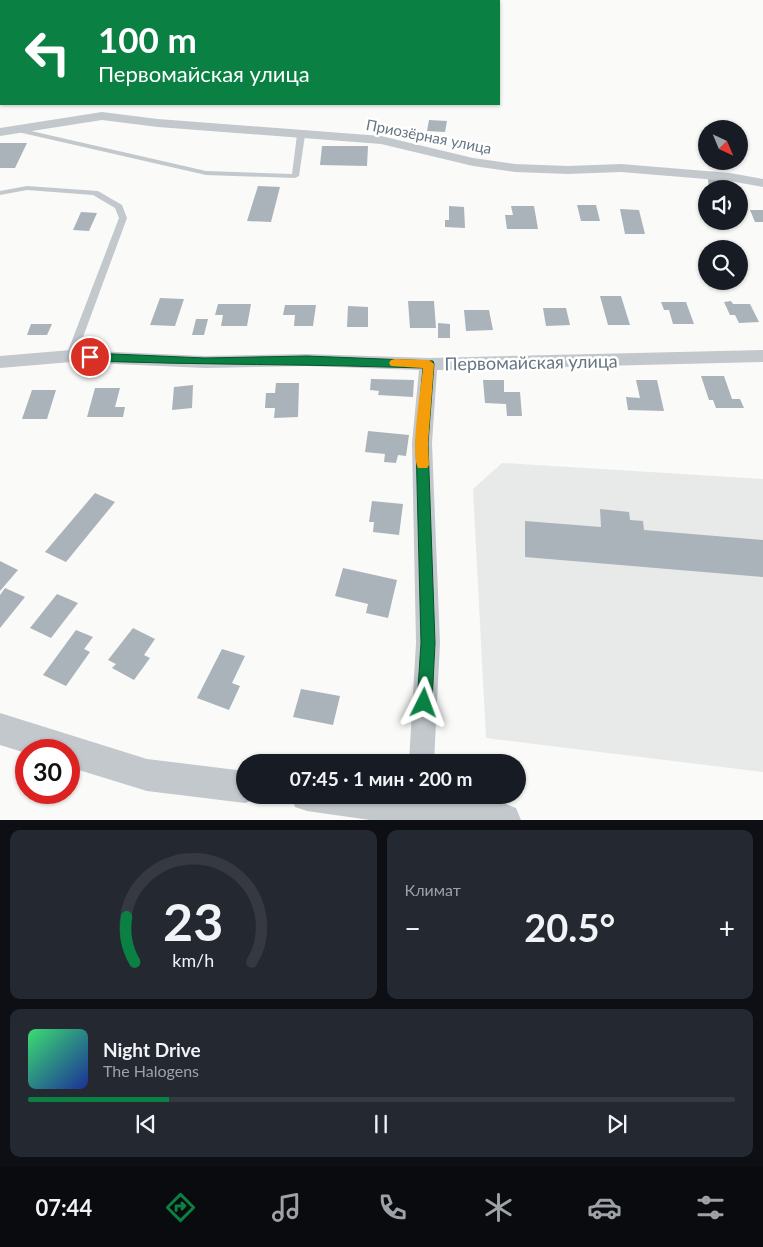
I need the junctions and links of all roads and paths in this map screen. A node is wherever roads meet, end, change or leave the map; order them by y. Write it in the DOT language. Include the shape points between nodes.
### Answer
graph roads {
  1 [pos="21,130"];
  2 [pos="0,132"];
  3 [pos="302,135"];
  4 [pos="763,182"];
  5 [pos="0,193"];
  6 [pos="71,356"];
  7 [pos="763,356"];
  8 [pos="0,362"];
  9 [pos="429,364"];
  10 [pos="0,730"];
  11 [pos="31,739"];
  12 [pos="80,754"];
  13 [pos="421,754"];
  14 [pos="236,786"];
  15 [pos="385,804"];
  16 [pos="419,808"];
  17 [pos="504,820"];
  1 -- 2 [label="street, Приозёрная улица"];
  1 -- 3 [label="street, Приозёрная улица" via="102,116"];
  1 -- 3 [label="lane" via="206,173 295,176"];
  3 -- 4 [label="street, Приозёрная улица" via="381,140 473,162 516,168 620,168"];
  5 -- 6 [label="lane" via="27,188 78,190 95,193 119,207 123,218"];
  6 -- 8 [label="street, Первомайская улица"];
  6 -- 9 [label="street, Первомайская улица" via="205,362 307,360"];
  7 -- 9 [label="street, Первомайская улица"];
  9 -- 13 [label="street" via="422,443 428,643"];
  10 -- 11 [label="street"];
  12 -- 14 [label="street" via="147,775"];
  15 -- 16 [label="street"];
  16 -- 17 [label="street"];
}
